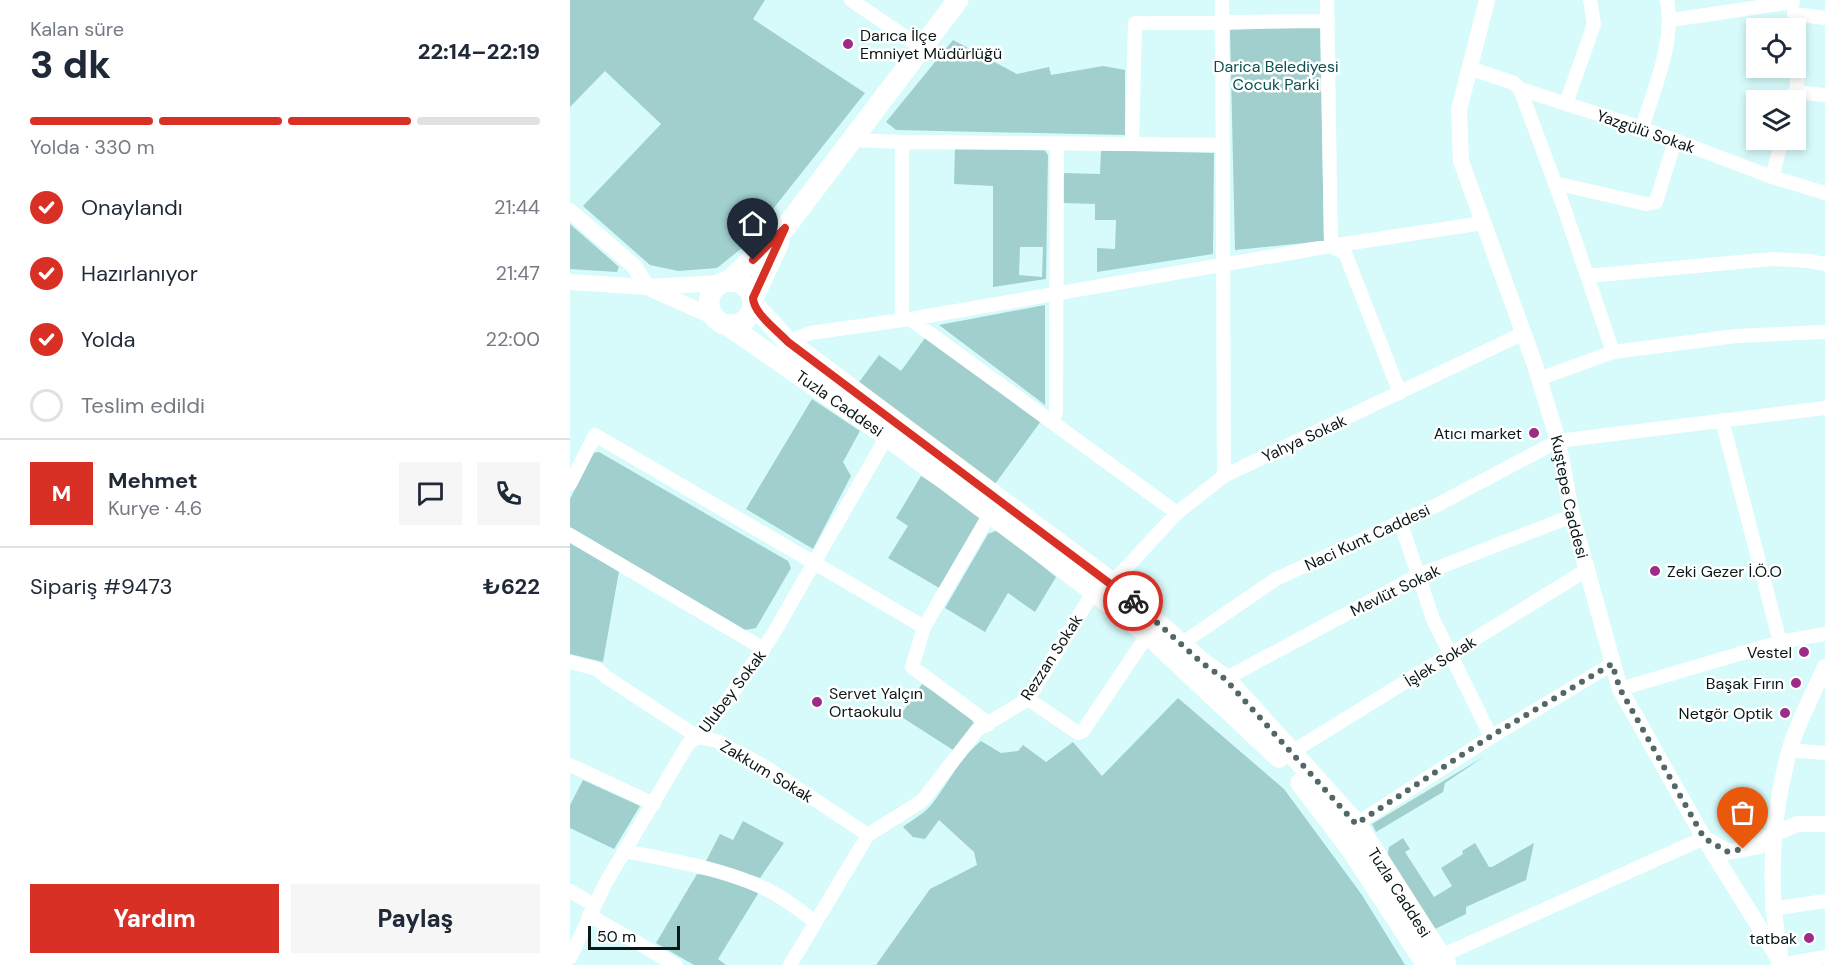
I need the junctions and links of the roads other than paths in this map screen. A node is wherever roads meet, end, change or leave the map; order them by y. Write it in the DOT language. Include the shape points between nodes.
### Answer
graph roads {
  1 [pos="851,0"];
  2 [pos="958,0"];
  3 [pos="1222,0"];
  4 [pos="1328,0"];
  5 [pos="1487,0"];
  6 [pos="1590,0"];
  7 [pos="1667,0"];
  8 [pos="1793,11"];
  9 [pos="1825,18"];
  10 [pos="1671,20"];
  11 [pos="1328,21"];
  12 [pos="1222,22"];
  13 [pos="920,48"];
  14 [pos="1469,68"];
  15 [pos="1520,89"];
  16 [pos="1825,95"];
  17 [pos="1806,96"];
  18 [pos="1566,104"];
  19 [pos="1642,128"];
  20 [pos="851,141"];
  21 [pos="1675,141"];
  22 [pos="902,142"];
  23 [pos="1057,143"];
  24 [pos="1132,144"];
  25 [pos="1223,145"];
  26 [pos="1779,150"];
  27 [pos="1772,177"];
  28 [pos="1555,183"];
  29 [pos="1825,193"];
  30 [pos="570,211"];
  31 [pos="1483,223"];
  32 [pos="785,228"];
  33 [pos="1331,246"];
  34 [pos="1825,264"];
  35 [pos="1223,265"];
  36 [pos="1588,276"];
  37 [pos="570,282"];
  38 [pos="725,282"];
  39 [pos="647,287"];
  40 [pos="1056,294"];
  41 [pos="753,301"];
  42 [pos="906,319"];
  43 [pos="721,321"];
  44 [pos="1825,332"];
  45 [pos="1524,333"];
  46 [pos="788,342"];
  47 [pos="1613,352"];
  48 [pos="1539,379"];
  49 [pos="1400,393"];
  50 [pos="1825,408"];
  51 [pos="1722,420"];
  52 [pos="1051,422"];
  53 [pos="891,428"];
  54 [pos="1558,441"];
  55 [pos="575,460"];
  56 [pos="1224,477"];
  57 [pos="570,484"];
  58 [pos="991,512"];
  59 [pos="1177,513"];
  60 [pos="1572,516"];
  61 [pos="1400,521"];
  62 [pos="570,535"];
  63 [pos="815,562"];
  64 [pos="1588,569"];
  65 [pos="1419,575"];
  66 [pos="1103,587"];
  67 [pos="924,627"];
  68 [pos="1148,634"];
  69 [pos="1825,634"];
  70 [pos="1780,642"];
  71 [pos="1181,644"];
  72 [pos="764,649"];
  73 [pos="1451,656"];
  74 [pos="570,662"];
  75 [pos="1612,664"];
  76 [pos="1823,674"];
  77 [pos="1225,679"];
  78 [pos="1620,689"];
  79 [pos="1028,699"];
  80 [pos="989,724"];
  81 [pos="1491,736"];
  82 [pos="698,737"];
  83 [pos="1789,750"];
  84 [pos="1292,752"];
  85 [pos="1825,753"];
  86 [pos="570,765"];
  87 [pos="654,804"];
  88 [pos="1356,824"];
  89 [pos="1825,825"];
  90 [pos="1773,834"];
  91 [pos="868,835"];
  92 [pos="1704,838"];
  93 [pos="624,851"];
  94 [pos="570,891"];
  95 [pos="1825,901"];
  96 [pos="1772,909"];
  97 [pos="591,910"];
  98 [pos="815,922"];
  99 [pos="1825,957"];
  100 [pos="570,958"];
  101 [pos="1438,962"];
  102 [pos="676,965"];
  103 [pos="790,965"];
  104 [pos="1781,965"];
  1 -- 13 [label="street"];
  2 -- 13 [label="main road"];
  3 -- 12 [label="street"];
  4 -- 11 [label="street"];
  5 -- 14 [label="street, Kuştepe Caddesi"];
  6 -- 18 [label="street" via="1594,24"];
  7 -- 10 [label="street"];
  8 -- 9 [label="street"];
  8 -- 10 [label="street"];
  10 -- 19 [label="street"];
  11 -- 12 [label="street"];
  11 -- 33 [label="street"];
  12 -- 24 [label="street" via="1135,23"];
  12 -- 25 [label="street"];
  13 -- 20 [label="main road"];
  14 -- 15 [label="street, Yazgülü Sokak" via="1514,83"];
  14 -- 31 [label="street, Kuştepe Caddesi" via="1459,110 1461,161"];
  15 -- 18 [label="street, Yazgülü Sokak"];
  15 -- 28 [label="street"];
  16 -- 17 [label="street"];
  18 -- 19 [label="street, Yazgülü Sokak"];
  19 -- 21 [label="street, Yazgülü Sokak"];
  20 -- 22 [label="street"];
  20 -- 32 [label="main road"];
  21 -- 27 [label="street, Yazgülü Sokak"];
  21 -- 28 [label="street" via="1656,202 1646,204"];
  22 -- 23 [label="street"];
  22 -- 42 [label="street"];
  23 -- 24 [label="street"];
  23 -- 40 [label="street"];
  24 -- 25 [label="street"];
  25 -- 35 [label="street"];
  26 -- 27 [label="street"];
  27 -- 29 [label="street, Yazgülü Sokak"];
  28 -- 36 [label="street"];
  30 -- 39 [label="street" via="634,266"];
  31 -- 33 [label="street"];
  31 -- 45 [label="street, Kuştepe Caddesi"];
  32 -- 38 [label="main road"];
  32 -- 41 [label="main road"];
  33 -- 35 [label="street"];
  33 -- 49 [label="street" via="1345,253"];
  34 -- 36 [label="street" via="1754,260"];
  35 -- 40 [label="street"];
  35 -- 56 [label="street"];
  36 -- 47 [label="street"];
  37 -- 39 [label="street"];
  38 -- 39 [label="street"];
  38 -- 41 [label="main road" via="743,285"];
  38 -- 43 [label="main road" via="709,297"];
  39 -- 43 [label="street"];
  40 -- 42 [label="street"];
  40 -- 52 [label="street" via="1056,412"];
  41 -- 43 [label="main road" via="743,323"];
  41 -- 46 [label="main road, Tuzla Caddesi"];
  42 -- 46 [label="street" via="810,333"];
  42 -- 52 [label="street"];
  43 -- 53 [label="main road, Tuzla Caddesi"];
  44 -- 47 [label="street" via="1736,336"];
  45 -- 48 [label="street, Kuştepe Caddesi"];
  45 -- 49 [label="street, Yahya Sokak"];
  46 -- 53 [label="main road, Tuzla Caddesi"];
  47 -- 48 [label="street"];
  48 -- 54 [label="street, Kuştepe Caddesi"];
  49 -- 56 [label="street, Yahya Sokak"];
  50 -- 51 [label="street"];
  51 -- 54 [label="street"];
  51 -- 70 [label="street"];
  52 -- 59 [label="street"];
  53 -- 58 [label="main road, Tuzla Caddesi"];
  53 -- 63 [label="street, Ulubey Sokak"];
  53 -- 66 [label="main road, Tuzla Caddesi"];
  54 -- 60 [label="street, Kuştepe Caddesi"];
  54 -- 61 [label="street, Naci Kunt Caddesi"];
  55 -- 57 [label="street"];
  55 -- 63 [label="street" via="595,435"];
  56 -- 59 [label="street, Yahya Sokak"];
  58 -- 66 [label="main road, Tuzla Caddesi"];
  58 -- 67 [label="street"];
  59 -- 66 [label="street, Yahya Sokak"];
  60 -- 64 [label="street, Kuştepe Caddesi"];
  60 -- 65 [label="street, Mevlüt Sokak"];
  61 -- 65 [label="street"];
  61 -- 71 [label="street, Naci Kunt Caddesi" via="1276,579"];
  62 -- 72 [label="street"];
  63 -- 67 [label="street"];
  63 -- 72 [label="street, Ulubey Sokak"];
  64 -- 73 [label="street, İşlek Sokak"];
  64 -- 75 [label="street, Kuştepe Caddesi"];
  65 -- 73 [label="street" via="1433,619"];
  65 -- 77 [label="street, Mevlüt Sokak"];
  66 -- 68 [label="main road, Tuzla Caddesi"];
  66 -- 71 [label="main road, Tuzla Caddesi"];
  66 -- 79 [label="street, Rezzan Sokak"];
  67 -- 80 [label="street" via="912,667"];
  68 -- 79 [label="street" via="1078,734"];
  68 -- 101 [label="main road, Tuzla Caddesi" via="1281,758"];
  69 -- 70 [label="street"];
  70 -- 78 [label="street"];
  71 -- 77 [label="main road, Tuzla Caddesi"];
  72 -- 82 [label="street, Ulubey Sokak"];
  73 -- 81 [label="street"];
  73 -- 84 [label="street, İşlek Sokak"];
  74 -- 82 [label="street, Zakkum Sokak" via="597,669"];
  75 -- 78 [label="street, Kuştepe Caddesi"];
  75 -- 81 [label="street"];
  76 -- 83 [label="street"];
  77 -- 84 [label="main road, Tuzla Caddesi"];
  78 -- 92 [label="street, Kuştepe Caddesi"];
  79 -- 80 [label="street, Rezzan Sokak"];
  80 -- 91 [label="street, Rezzan Sokak" via="966,741 922,801"];
  81 -- 88 [label="street"];
  82 -- 87 [label="street, Ulubey Sokak" via="688,744"];
  82 -- 91 [label="street, Zakkum Sokak" via="717,741 764,766"];
  83 -- 85 [label="street"];
  83 -- 90 [label="street"];
  84 -- 88 [label="main road, Tuzla Caddesi"];
  86 -- 87 [label="street"];
  87 -- 93 [label="street, Ulubey Sokak"];
  88 -- 101 [label="main road, Tuzla Caddesi"];
  89 -- 90 [label="street" via="1798,824"];
  90 -- 92 [label="street" via="1759,846 1728,852"];
  90 -- 96 [label="street"];
  91 -- 98 [label="street"];
  92 -- 101 [label="street"];
  92 -- 104 [label="street, Kuştepe Caddesi"];
  93 -- 97 [label="street, Ulubey Sokak"];
  93 -- 98 [label="street" via="707,868 758,885"];
  94 -- 97 [label="street"];
  95 -- 96 [label="street"];
  96 -- 104 [label="street"];
  97 -- 100 [label="street, Ulubey Sokak"];
  97 -- 102 [label="street"];
  98 -- 103 [label="street"];
  99 -- 104 [label="street"];
}
